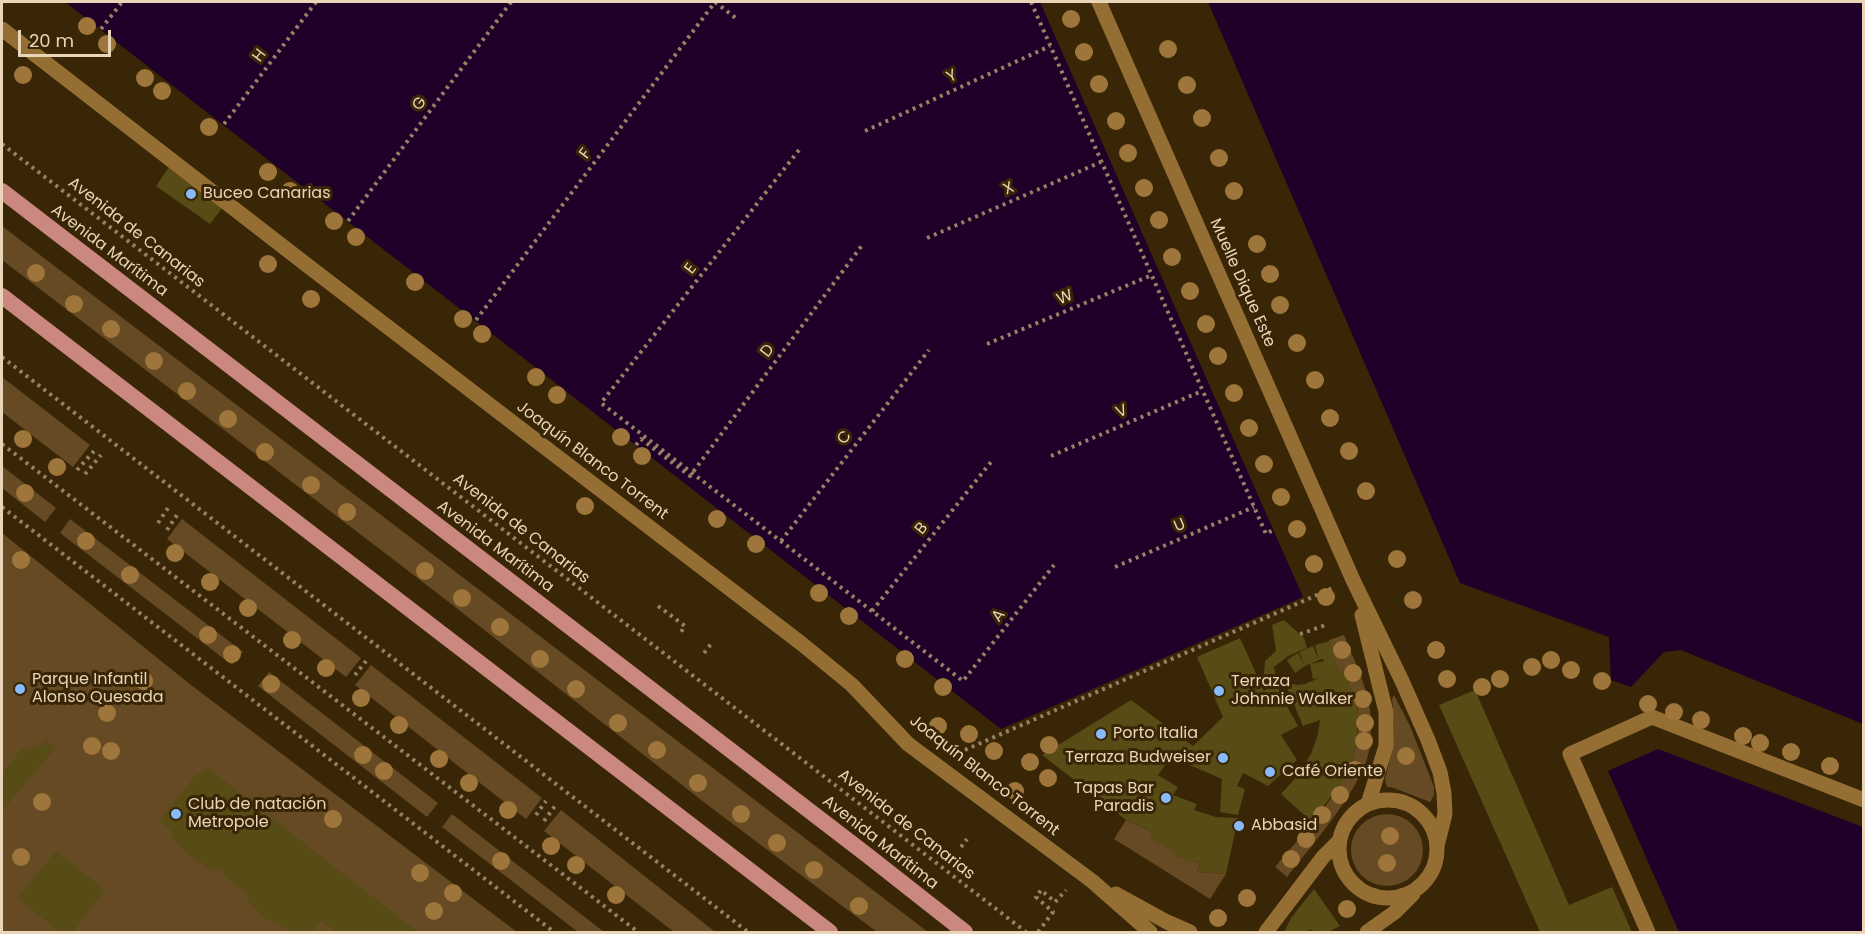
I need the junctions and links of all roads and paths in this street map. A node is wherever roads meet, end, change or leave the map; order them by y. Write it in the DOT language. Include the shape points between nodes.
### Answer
graph roads {
  1 [pos="122,2"];
  2 [pos="316,2"];
  3 [pos="511,2"];
  4 [pos="715,2"];
  5 [pos="1031,2"];
  6 [pos="1099,2"];
  7 [pos="737,19"];
  8 [pos="2,29"];
  9 [pos="101,29"];
  10 [pos="1050,46"];
  11 [pos="224,124"];
  12 [pos="865,131"];
  13 [pos="2,144"];
  14 [pos="799,150"];
  15 [pos="1101,162"];
  16 [pos="2,191"];
  17 [pos="348,221"];
  18 [pos="927,238"];
  19 [pos="863,244"];
  20 [pos="1152,275"];
  21 [pos="2,296"];
  22 [pos="476,320"];
  23 [pos="987,344"];
  24 [pos="929,350"];
  25 [pos="2,357"];
  26 [pos="1202,391"];
  27 [pos="2,444"];
  28 [pos="636,445"];
  29 [pos="95,450"];
  30 [pos="101,455"];
  31 [pos="1051,456"];
  32 [pos="991,462"];
  33 [pos="77,470"];
  34 [pos="692,472"];
  35 [pos="85,474"];
  36 [pos="2,507"];
  37 [pos="1254,507"];
  38 [pos="168,508"];
  39 [pos="177,515"];
  40 [pos="158,523"];
  41 [pos="166,530"];
  42 [pos="1273,530"];
  43 [pos="781,541"];
  44 [pos="1054,565"];
  45 [pos="1115,567"];
  46 [pos="1353,580"];
  47 [pos="658,606"];
  48 [pos="872,611"];
  49 [pos="1326,625"];
  50 [pos="1300,634"];
  51 [pos="679,635"];
  52 [pos="711,644"];
  53 [pos="704,653"];
  54 [pos="366,661"];
  55 [pos="355,675"];
  56 [pos="933,763"];
  57 [pos="1863,800"];
  58 [pos="546,801"];
  59 [pos="1368,804"];
  60 [pos="555,806"];
  61 [pos="536,815"];
  62 [pos="544,821"];
  63 [pos="968,840"];
  64 [pos="1339,841"];
  65 [pos="1437,846"];
  66 [pos="961,848"];
  67 [pos="1086,877"];
  68 [pos="1422,885"];
  69 [pos="1269,929"];
  70 [pos="554,933"];
  71 [pos="638,933"];
  72 [pos="748,933"];
  73 [pos="830,933"];
  74 [pos="965,933"];
  75 [pos="1026,933"];
  76 [pos="1038,933"];
  77 [pos="1150,933"];
  78 [pos="1190,933"];
  79 [pos="1258,933"];
  80 [pos="1367,933"];
  81 [pos="1648,933"];
  1 -- 9 [label="path"];
  2 -- 11 [label="path, H"];
  3 -- 17 [label="path, G"];
  4 -- 7 [label="path"];
  4 -- 22 [label="path, F"];
  5 -- 10 [label="path"];
  6 -- 46 [label="street, Muelle Dique Este"];
  8 -- 56 [label="street, Joaquín Blanco Torrent" via="802,644 852,685 908,744"];
  10 -- 12 [label="path, Y"];
  10 -- 15 [label="path"];
  13 -- 75 [label="path, Avenida de Canarias"];
  14 -- 34 [label="path, E" via="601,403"];
  15 -- 18 [label="path, X"];
  15 -- 20 [label="path"];
  16 -- 74 [label="highway, Avenida Marítima"];
  19 -- 34 [label="path, D"];
  20 -- 23 [label="path, W"];
  20 -- 26 [label="path"];
  21 -- 73 [label="highway"];
  24 -- 43 [label="path, C"];
  25 -- 72 [label="path"];
  26 -- 31 [label="path, V"];
  26 -- 37 [label="path"];
  27 -- 71 [label="path"];
  28 -- 34 [label="path" via="641,439 690,476"];
  29 -- 33 [label="path"];
  30 -- 35 [label="path"];
  32 -- 48 [label="path, B"];
  34 -- 43 [label="path"];
  36 -- 70 [label="path"];
  37 -- 42 [label="path" via="1266,534"];
  37 -- 45 [label="path, U"];
  38 -- 40 [label="path"];
  39 -- 41 [label="path"];
  43 -- 48 [label="path"];
  44 -- 48 [label="path, A" via="963,681"];
  46 -- 56 [label="path"];
  46 -- 59 [label="street, Muelle Dique Este" via="1386,712 1386,746"];
  46 -- 65 [label="street, Muelle Dique Este" via="1440,772 1445,814"];
  47 -- 51 [label="path" via="685,626"];
  49 -- 50 [label="path"];
  52 -- 53 [label="path"];
  54 -- 55 [label="path"];
  56 -- 67 [label="street, Joaquín Blanco Torrent"];
  57 -- 81 [label="street" via="1652,717 1570,754"];
  58 -- 61 [label="path"];
  59 -- 64 [label="street" via="1344,826"];
  59 -- 65 [label="street" via="1399,801 1414,807 1426,817"];
  60 -- 62 [label="path"];
  63 -- 66 [label="path"];
  64 -- 68 [label="street" via="1343,871 1365,893 1395,898"];
  64 -- 69 [label="street"];
  65 -- 68 [label="street" via="1433,869"];
  67 -- 76 [label="path" via="1055,902 1041,890 1036,897 1053,912"];
  67 -- 77 [label="street, Joaquín Blanco Torrent"];
  67 -- 78 [label="street"];
  68 -- 80 [label="street"];
  69 -- 79 [label="street"];
}
